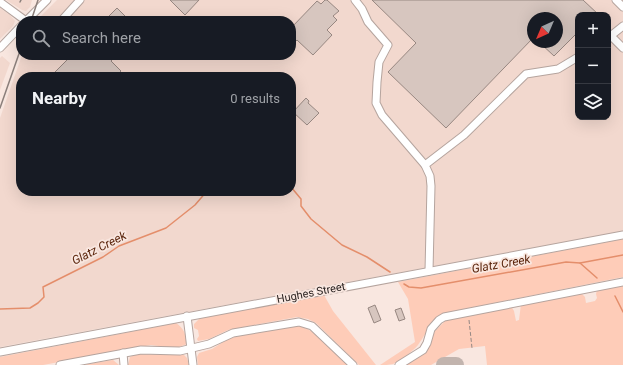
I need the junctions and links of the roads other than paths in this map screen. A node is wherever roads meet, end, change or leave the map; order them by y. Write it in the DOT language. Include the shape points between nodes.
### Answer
graph roads {
  1 [pos="47,0"];
  2 [pos="80,0"];
  3 [pos="355,0"];
  4 [pos="616,0"];
  5 [pos="0,2"];
  6 [pos="623,7"];
  7 [pos="19,16"];
  8 [pos="31,16"];
  9 [pos="66,16"];
  10 [pos="623,26"];
  11 [pos="16,31"];
  12 [pos="611,35"];
  13 [pos="611,39"];
  14 [pos="0,48"];
  15 [pos="623,48"];
  16 [pos="575,59"];
  17 [pos="425,165"];
  18 [pos="623,234"];
  19 [pos="429,271"];
  20 [pos="623,282"];
  21 [pos="187,316"];
  22 [pos="191,349"];
  23 [pos="0,352"];
  24 [pos="123,353"];
  25 [pos="60,365"];
  26 [pos="124,365"];
  27 [pos="193,365"];
  28 [pos="353,365"];
  29 [pos="399,365"];
  1 -- 8 [label="street"];
  2 -- 9 [label="street"];
  3 -- 17 [label="street" via="368,22 388,45 380,62 376,103 382,115"];
  4 -- 6 [label="street"];
  5 -- 7 [label="street"];
  10 -- 12 [label="street"];
  11 -- 14 [label="street"];
  13 -- 15 [label="street"];
  16 -- 17 [label="street" via="558,69 526,74 464,135"];
  17 -- 19 [label="street" via="431,186"];
  18 -- 19 [label="street, Hughes Street"];
  19 -- 21 [label="street, Hughes Street"];
  20 -- 29 [label="street" via="450,314 439,320 431,329 423,350"];
  21 -- 22 [label="street"];
  21 -- 23 [label="street, Hughes Street"];
  22 -- 24 [label="street"];
  22 -- 27 [label="street"];
  22 -- 28 [label="street" via="233,333 299,322 312,326"];
  24 -- 25 [label="street"];
  24 -- 26 [label="street"];
}
